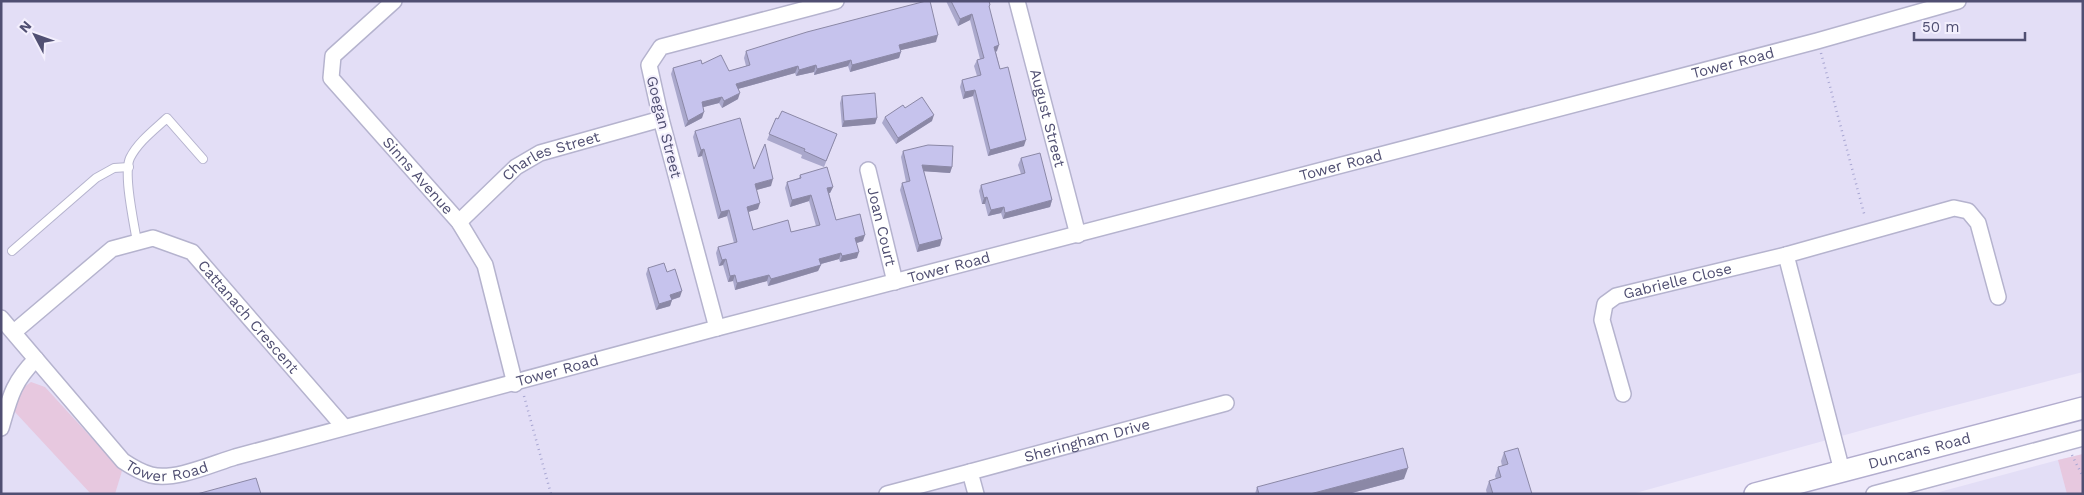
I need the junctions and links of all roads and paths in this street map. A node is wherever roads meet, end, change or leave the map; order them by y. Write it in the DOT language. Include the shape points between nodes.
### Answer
graph roads {
  1 [pos="394,1"];
  2 [pos="836,1"];
  3 [pos="1017,1"];
  4 [pos="1958,1"];
  5 [pos="1817,41"];
  6 [pos="661,119"];
  7 [pos="203,159"];
  8 [pos="129,166"];
  9 [pos="868,170"];
  10 [pos="459,222"];
  11 [pos="1869,233"];
  12 [pos="1078,235"];
  13 [pos="136,242"];
  14 [pos="12,251"];
  15 [pos="1786,255"];
  16 [pos="895,282"];
  17 [pos="1998,297"];
  18 [pos="1,318"];
  19 [pos="717,328"];
  20 [pos="14,332"];
  21 [pos="36,359"];
  22 [pos="517,383"];
  23 [pos="1623,394"];
  24 [pos="1226,403"];
  25 [pos="2083,408"];
  26 [pos="1,428"];
  27 [pos="344,428"];
  28 [pos="2076,440"];
  29 [pos="1842,471"];
  30 [pos="970,472"];
  31 [pos="2083,477"];
  32 [pos="1800,488"];
  33 [pos="551,494"];
  34 [pos="887,494"];
  35 [pos="976,494"];
  36 [pos="1755,494"];
  37 [pos="1874,494"];
  1 -- 10 [label="street, Sinns Avenue" via="332,56 331,78"];
  2 -- 6 [label="street, Goegan Street" via="661,46 649,65"];
  3 -- 12 [label="street, August Street"];
  4 -- 5 [label="street, Tower Road"];
  5 -- 11 [label="path"];
  5 -- 12 [label="street, Tower Road"];
  6 -- 10 [label="street, Charles Street" via="540,153 516,167"];
  6 -- 19 [label="street, Goegan Street"];
  7 -- 8 [label="lane" via="167,118 130,158"];
  8 -- 13 [label="lane" via="127,175"];
  8 -- 14 [label="lane" via="114,168 96,178"];
  9 -- 16 [label="street, Joan Court"];
  10 -- 22 [label="street, Sinns Avenue" via="484,264"];
  11 -- 15 [label="street, Gabrielle Close"];
  11 -- 17 [label="street, Gabrielle Close" via="1954,208 1968,211 1978,222"];
  12 -- 16 [label="street, Tower Road"];
  13 -- 20 [label="street, Cattanach Crescent" via="112,249"];
  13 -- 27 [label="street, Cattanach Crescent" via="153,238 192,252"];
  15 -- 23 [label="street, Gabrielle Close" via="1616,296 1605,304 1602,320"];
  15 -- 29 [label="street"];
  16 -- 19 [label="street, Tower Road"];
  18 -- 20 [label="street, Tower Road"];
  19 -- 22 [label="street, Tower Road"];
  20 -- 21 [label="street, Tower Road"];
  21 -- 26 [label="street" via="21,374 12,390"];
  21 -- 27 [label="street, Tower Road" via="123,461 153,476 173,476"];
  22 -- 27 [label="street, Tower Road"];
  22 -- 33 [label="path"];
  24 -- 30 [label="street, Sheringham Drive"];
  25 -- 29 [label="main road, Duncans Road"];
  28 -- 31 [label="path" via="2076,464"];
  28 -- 37 [label="street"];
  29 -- 32 [label="main road, Duncans Road"];
  30 -- 34 [label="street, Sheringham Drive"];
  30 -- 35 [label="street"];
  32 -- 36 [label="main road, Duncans Road"];
}
